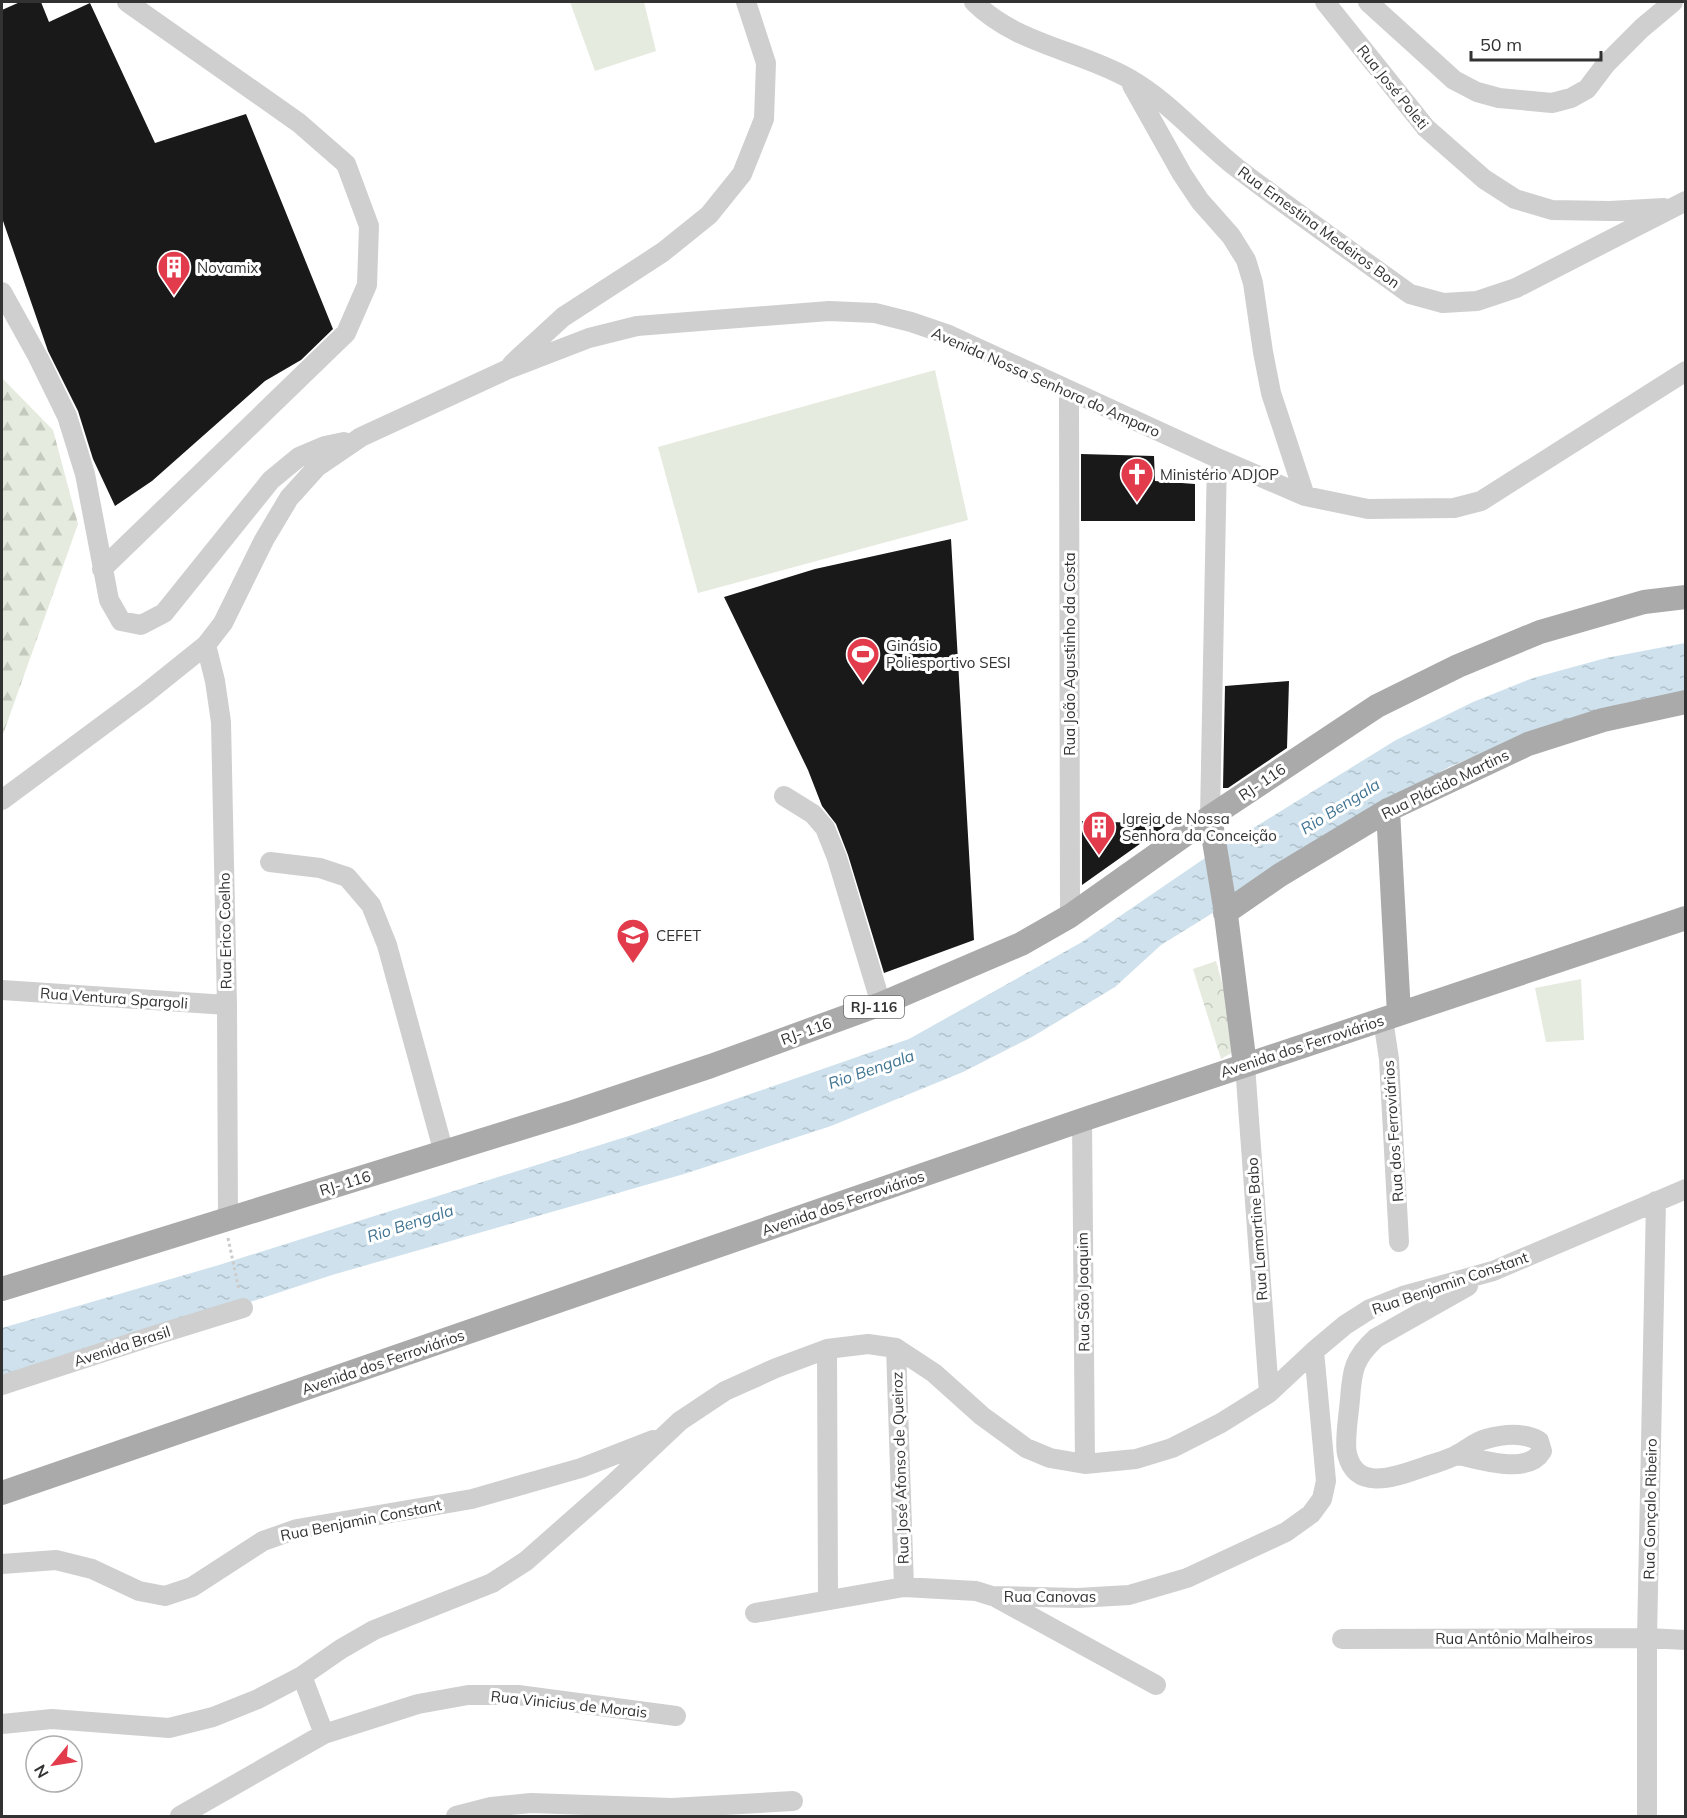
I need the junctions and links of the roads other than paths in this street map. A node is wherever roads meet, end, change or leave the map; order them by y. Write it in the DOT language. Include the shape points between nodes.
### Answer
graph roads {
  1 [pos="127,2"];
  2 [pos="746,2"];
  3 [pos="974,2"];
  4 [pos="1325,2"];
  5 [pos="1368,2"];
  6 [pos="1673,2"];
  7 [pos="1129,78"];
  8 [pos="1679,204"];
  9 [pos="2,292"];
  10 [pos="506,370"];
  11 [pos="1686,371"];
  12 [pos="1069,392"];
  13 [pos="361,437"];
  14 [pos="1217,458"];
  15 [pos="1305,496"];
  16 [pos="102,569"];
  17 [pos="1686,597"];
  18 [pos="206,645"];
  19 [pos="1686,702"];
  20 [pos="784,796"];
  21 [pos="2,800"];
  22 [pos="1388,810"];
  23 [pos="1211,826"];
  24 [pos="270,862"];
  25 [pos="1225,910"];
  26 [pos="1070,916"];
  27 [pos="1686,918"];
  28 [pos="2,990"];
  29 [pos="881,1004"];
  30 [pos="227,1005"];
  31 [pos="1391,1016"];
  32 [pos="1245,1065"];
  33 [pos="1082,1120"];
  34 [pos="444,1153"];
  35 [pos="1686,1190"];
  36 [pos="1656,1202"];
  37 [pos="228,1219"];
  38 [pos="1399,1242"];
  39 [pos="1493,1271"];
  40 [pos="2,1289"];
  41 [pos="242,1301"];
  42 [pos="896,1348"];
  43 [pos="827,1349"];
  44 [pos="1314,1351"];
  45 [pos="2,1385"];
  46 [pos="1269,1393"];
  47 [pos="661,1437"];
  48 [pos="1457,1455"];
  49 [pos="1085,1464"];
  50 [pos="2,1493"];
  51 [pos="2,1564"];
  52 [pos="904,1587"];
  53 [pos="992,1596"];
  54 [pos="828,1599"];
  55 [pos="754,1612"];
  56 [pos="1647,1638"];
  57 [pos="1342,1639"];
  58 [pos="1686,1640"];
  59 [pos="302,1676"];
  60 [pos="1156,1685"];
  61 [pos="676,1716"];
  62 [pos="2,1724"];
  63 [pos="324,1734"];
  64 [pos="793,1801"];
  65 [pos="665,1812"];
  66 [pos="180,1816"];
  67 [pos="456,1816"];
  68 [pos="1647,1816"];
  1 -- 16 [label="street" via="299,123 346,164 369,226 369,250 367,285 346,333"];
  2 -- 10 [label="street" via="766,63 764,119 742,174 709,215 663,252 563,317"];
  3 -- 7 [label="street, Rua Ernestina Medeiros Bon" via="1023,35"];
  4 -- 8 [label="street, Rua José Poleti" via="1426,128 1484,179 1515,199 1552,210 1610,211"];
  5 -- 6 [label="street" via="1454,80 1499,98 1552,103 1587,88 1620,50"];
  7 -- 8 [label="street, Rua Ernestina Medeiros Bon" via="1235,166 1410,294 1443,303 1477,301 1516,288"];
  7 -- 15 [label="street" via="1182,174 1246,260 1271,393"];
  9 -- 16 [label="street" via="67,416 85,474"];
  10 -- 12 [label="street, Avenida Nossa Senhora do Amparo" via="589,338 637,326 829,311 875,313 911,322 949,335"];
  10 -- 13 [label="street, Avenida Nossa Senhora do Amparo"];
  11 -- 15 [label="street, Avenida Nossa Senhora do Amparo" via="1497,492 1467,506 1368,509"];
  12 -- 14 [label="street, Avenida Nossa Senhora do Amparo"];
  12 -- 26 [label="street, Rua João Agustinho da Costa"];
  13 -- 16 [label="street" via="299,457 271,480 164,613 141,626 121,621 109,600"];
  13 -- 18 [label="street, Avenida Nossa Senhora do Amparo" via="317,467 289,498 224,623"];
  14 -- 15 [label="street, Avenida Nossa Senhora do Amparo"];
  14 -- 23 [label="street"];
  17 -- 23 [label="main road, RJ- 116 / RJ-116" via="1644,602 1540,632 1458,666 1377,706"];
  18 -- 21 [label="street, Avenida Nossa Senhora do Amparo"];
  18 -- 30 [label="street, Rua Erico Coelho" via="221,722"];
  19 -- 22 [label="main road, Rua Plácido Martins" via="1603,720 1528,744"];
  20 -- 29 [label="street" via="813,814 825,828"];
  22 -- 25 [label="main road, Rua Plácido Martins"];
  22 -- 31 [label="main road"];
  23 -- 25 [label="main road"];
  23 -- 26 [label="main road, RJ- 116 / RJ-116"];
  24 -- 34 [label="street" via="321,868 347,877 371,905 387,945"];
  25 -- 32 [label="main road"];
  26 -- 29 [label="main road, RJ- 116 / RJ-116" via="1020,944"];
  27 -- 31 [label="main road, Avenida dos Ferroviários"];
  28 -- 30 [label="street, Rua Ventura Spargoli"];
  29 -- 34 [label="main road, RJ- 116 / RJ-116" via="711,1066"];
  30 -- 37 [label="street, Rua Erico Coelho"];
  31 -- 32 [label="main road, Avenida dos Ferroviários"];
  31 -- 38 [label="street, Rua dos Ferroviários" via="1389,1059"];
  32 -- 33 [label="main road, Avenida dos Ferroviários"];
  32 -- 46 [label="street, Rua Lamartine Babo"];
  33 -- 49 [label="street, Rua São Joaquim"];
  33 -- 50 [label="main road, Avenida dos Ferroviários"];
  34 -- 37 [label="main road, RJ- 116 / RJ-116"];
  35 -- 36 [label="street, Rua Benjamin Constant"];
  36 -- 39 [label="street, Rua Benjamin Constant"];
  36 -- 56 [label="street, Rua Gonçalo Ribeiro"];
  37 -- 40 [label="main road, RJ- 116 / RJ-116"];
  39 -- 44 [label="street, Rua Benjamin Constant" via="1370,1309"];
  39 -- 48 [label="street" via="1376,1338 1363,1350 1352,1375 1347,1451 1352,1467 1363,1476 1379,1479 1401,1475"];
  41 -- 45 [label="street, Avenida Brasil"];
  42 -- 43 [label="street, Rua Benjamin Constant" via="868,1344"];
  42 -- 49 [label="street, Rua Benjamin Constant" via="934,1373 1026,1448 1050,1458"];
  42 -- 52 [label="street, Rua José Afonso de Queiroz"];
  43 -- 47 [label="street, Rua Benjamin Constant" via="725,1391"];
  43 -- 54 [label="street"];
  44 -- 46 [label="street, Rua Benjamin Constant"];
  44 -- 53 [label="street, Rua Canovas" via="1326,1481 1322,1499 1311,1514 1286,1532 1187,1578 1128,1595"];
  46 -- 49 [label="street, Rua Benjamin Constant" via="1172,1448 1136,1459"];
  47 -- 51 [label="street, Rua Benjamin Constant" via="581,1468 472,1498 297,1529 263,1541 192,1587 165,1596 139,1591 92,1569 56,1560"];
  47 -- 59 [label="street, Rua Benjamin Constant" via="526,1561 492,1583 374,1630"];
  52 -- 53 [label="street, Rua Canovas" via="976,1591"];
  52 -- 54 [label="street, Rua Canovas"];
  53 -- 60 [label="street"];
  54 -- 55 [label="street, Rua Canovas"];
  56 -- 57 [label="street, Rua Antônio Malheiros"];
  56 -- 58 [label="street, Rua Antônio Malheiros"];
  56 -- 68 [label="street, Rua Gonçalo Ribeiro"];
  59 -- 62 [label="street, Rua Benjamin Constant" via="213,1717 169,1728 52,1719"];
  59 -- 63 [label="street"];
  61 -- 63 [label="street, Rua Vinicius de Morais" via="518,1695 468,1695 418,1704"];
  63 -- 66 [label="street, Rua Vinicius de Morais"];
  64 -- 65 [label="street"];
  65 -- 67 [label="street" via="531,1803"];
}
